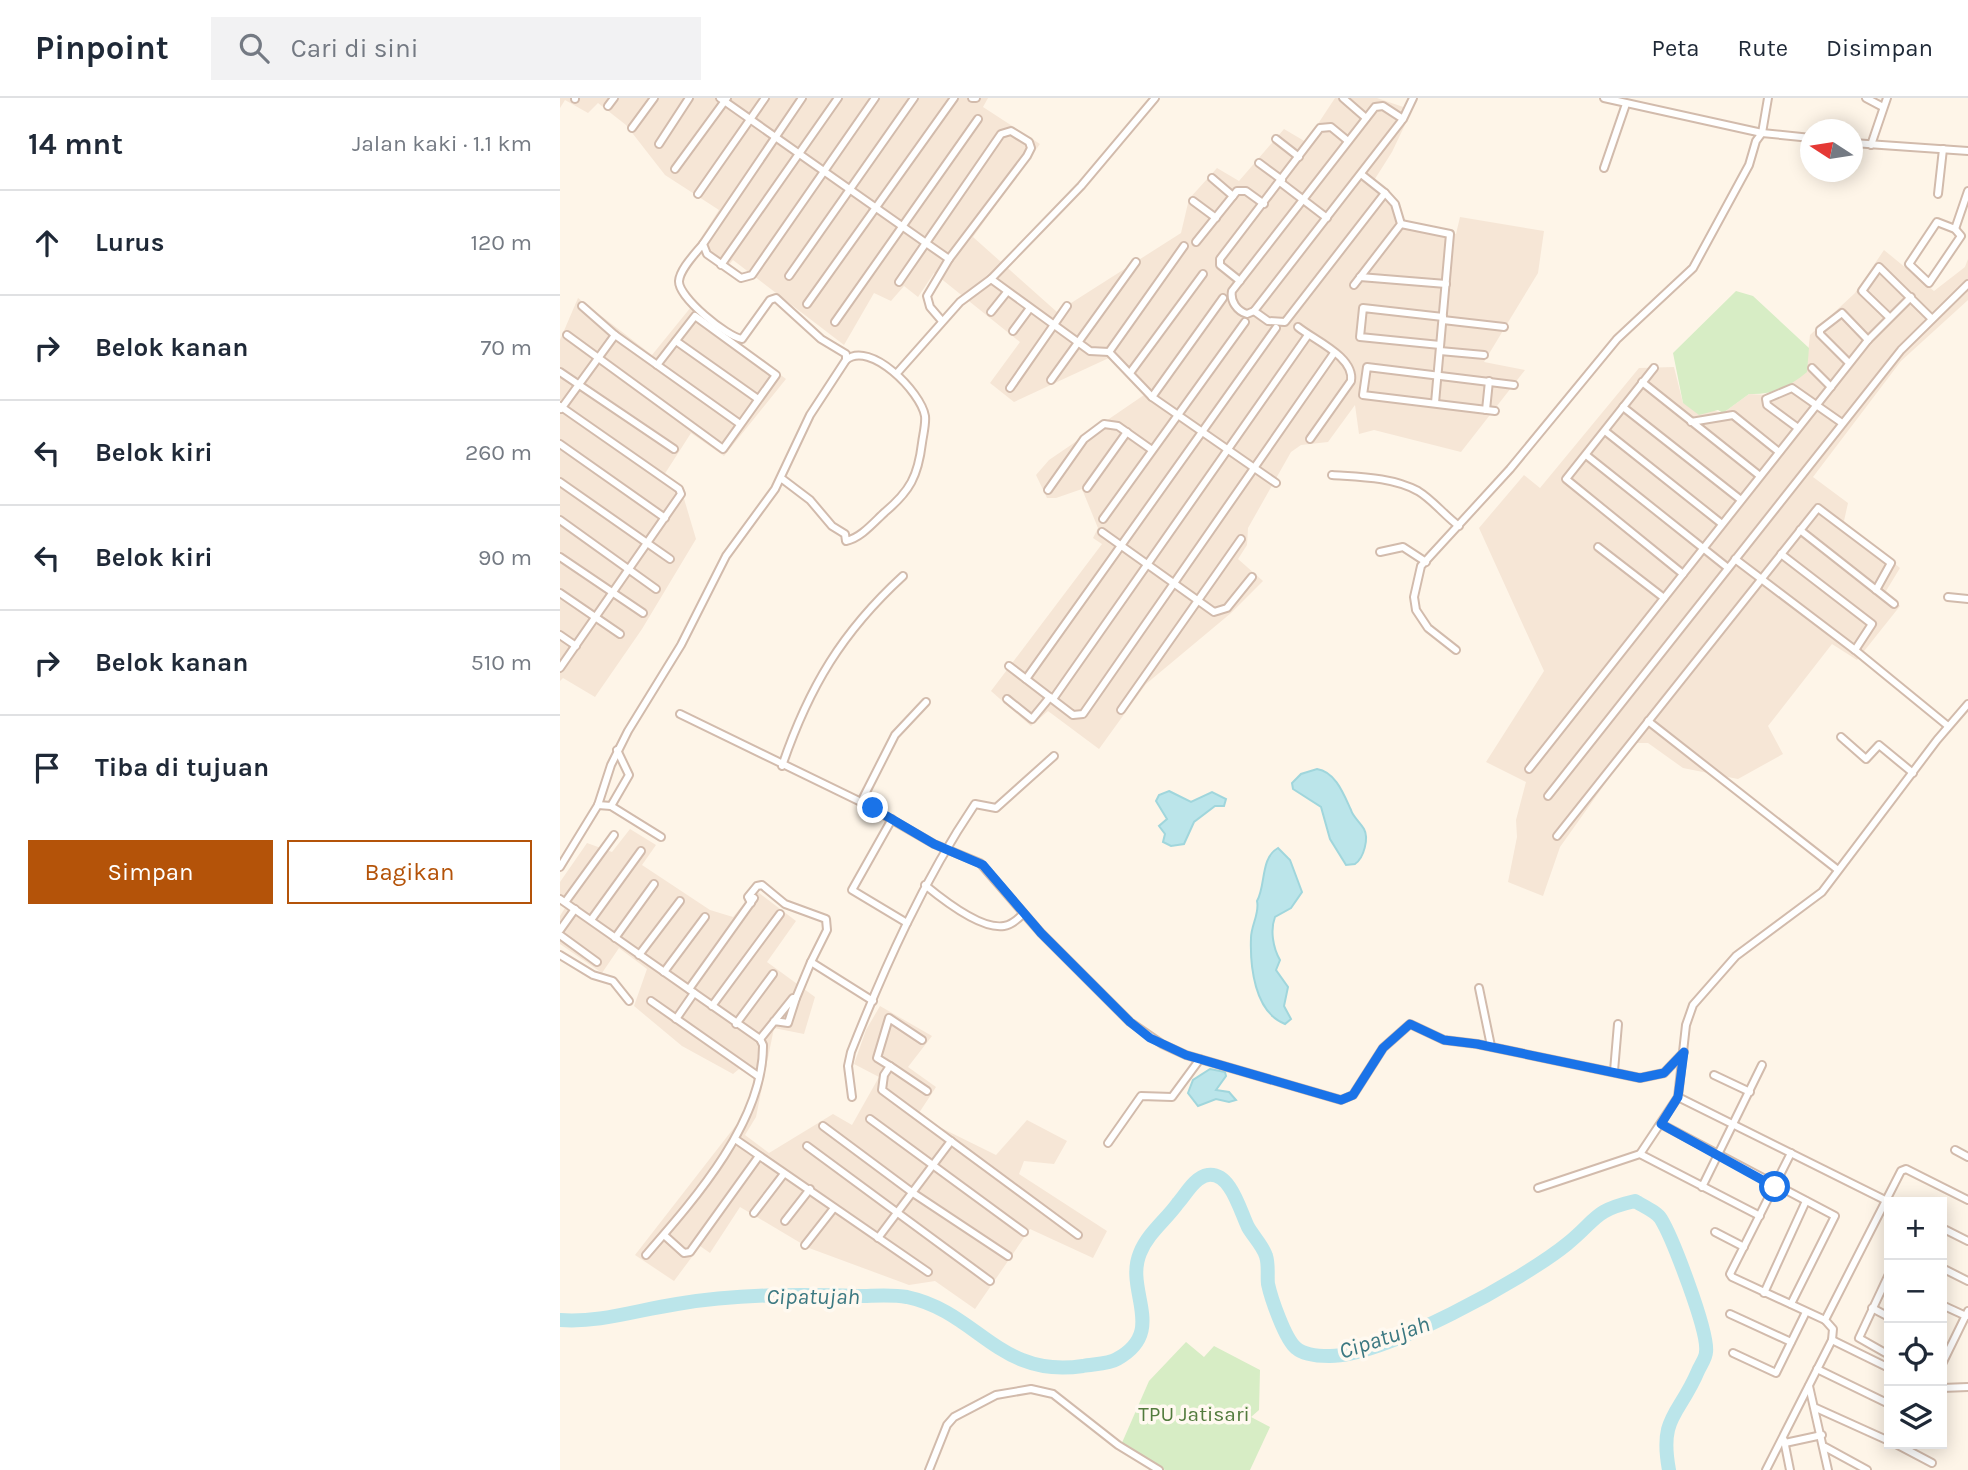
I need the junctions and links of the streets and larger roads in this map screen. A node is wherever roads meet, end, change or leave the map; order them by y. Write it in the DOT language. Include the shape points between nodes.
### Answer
graph roads {
  1 [pos="614,98"];
  2 [pos="654,98"];
  3 [pos="689,98"];
  4 [pos="765,98"];
  5 [pos="802,98"];
  6 [pos="838,98"];
  7 [pos="875,98"];
  8 [pos="914,98"];
  9 [pos="954,98"];
  10 [pos="1155,98"];
  11 [pos="1343,98"];
  12 [pos="1413,98"];
  13 [pos="1604,98"];
  14 [pos="1768,98"];
  15 [pos="1866,98"];
  16 [pos="1887,98"];
  17 [pos="724,99"];
  18 [pos="1626,104"];
  19 [pos="608,106"];
  20 [pos="1883,107"];
  21 [pos="750,118"];
  22 [pos="1366,118"];
  23 [pos="978,119"];
  24 [pos="1403,119"];
  25 [pos="632,128"];
  26 [pos="1762,133"];
  27 [pos="775,136"];
  28 [pos="1800,137"];
  29 [pos="1276,139"];
  30 [pos="1348,141"];
  31 [pos="659,144"];
  32 [pos="1863,144"];
  33 [pos="1871,145"];
  34 [pos="1943,149"];
  35 [pos="1968,151"];
  36 [pos="798,152"];
  37 [pos="1299,157"];
  38 [pos="1259,163"];
  39 [pos="1604,168"];
  40 [pos="675,169"];
  41 [pos="823,170"];
  42 [pos="1361,174"];
  43 [pos="1212,178"];
  44 [pos="1281,181"];
  45 [pos="850,189"];
  46 [pos="1968,191"];
  47 [pos="1385,193"];
  48 [pos="698,194"];
  49 [pos="1938,194"];
  50 [pos="1233,196"];
  51 [pos="1303,199"];
  52 [pos="1194,201"];
  53 [pos="1264,204"];
  54 [pos="876,207"];
  55 [pos="1216,218"];
  56 [pos="1327,218"];
  57 [pos="1401,224"];
  58 [pos="902,226"];
  59 [pos="1955,229"];
  60 [pos="926,243"];
  61 [pos="1196,243"];
  62 [pos="702,244"];
  63 [pos="1184,246"];
  64 [pos="949,259"];
  65 [pos="1136,262"];
  66 [pos="721,265"];
  67 [pos="1203,274"];
  68 [pos="789,276"];
  69 [pos="1360,277"];
  70 [pos="991,279"];
  71 [pos="1240,281"];
  72 [pos="899,282"];
  73 [pos="1446,284"];
  74 [pos="1968,284"];
  75 [pos="1354,285"];
  76 [pos="1007,292"];
  77 [pos="1911,297"];
  78 [pos="1223,298"];
  79 [pos="807,304"];
  80 [pos="582,306"];
  81 [pos="1067,306"];
  82 [pos="1030,308"];
  83 [pos="1254,311"];
  84 [pos="991,312"];
  85 [pos="1889,317"];
  86 [pos="1443,319"];
  87 [pos="1932,319"];
  88 [pos="942,321"];
  89 [pos="835,322"];
  90 [pos="1245,322"];
  91 [pos="1055,324"];
  92 [pos="1298,327"];
  93 [pos="1504,327"];
  94 [pos="1276,328"];
  95 [pos="1013,331"];
  96 [pos="567,335"];
  97 [pos="615,335"];
  98 [pos="1308,335"];
  99 [pos="1868,340"];
  100 [pos="676,341"];
  101 [pos="1079,342"];
  102 [pos="1440,348"];
  103 [pos="1109,352"];
  104 [pos="1335,353"];
  105 [pos="1484,355"];
  106 [pos="597,360"];
  107 [pos="846,360"];
  108 [pos="1849,363"];
  109 [pos="657,365"];
  110 [pos="1654,368"];
  111 [pos="1812,368"];
  112 [pos="560,372"];
  113 [pos="898,372"];
  114 [pos="1130,373"];
  115 [pos="1438,374"];
  116 [pos="1051,380"];
  117 [pos="1489,381"];
  118 [pos="1642,382"];
  119 [pos="578,385"];
  120 [pos="1514,385"];
  121 [pos="1831,387"];
  122 [pos="1010,388"];
  123 [pos="1152,397"];
  124 [pos="758,399"];
  125 [pos="1435,403"];
  126 [pos="1816,405"];
  127 [pos="1623,407"];
  128 [pos="561,408"];
  129 [pos="1486,410"];
  130 [pos="1495,411"];
  131 [pos="1176,415"];
  132 [pos="1691,422"];
  133 [pos="1842,423"];
  134 [pos="740,424"];
  135 [pos="1798,428"];
  136 [pos="1605,431"];
  137 [pos="1127,432"];
  138 [pos="1200,433"];
  139 [pos="1310,439"];
  140 [pos="560,444"];
  141 [pos="674,449"];
  142 [pos="1152,450"];
  143 [pos="1226,450"];
  144 [pos="1779,452"];
  145 [pos="1586,455"];
  146 [pos="1253,468"];
  147 [pos="1332,475"];
  148 [pos="1760,476"];
  149 [pos="781,478"];
  150 [pos="560,482"];
  151 [pos="1276,483"];
  152 [pos="1087,488"];
  153 [pos="1048,491"];
  154 [pos="1741,500"];
  155 [pos="665,518"];
  156 [pos="1103,519"];
  157 [pos="560,520"];
  158 [pos="1722,524"];
  159 [pos="1459,526"];
  160 [pos="1800,530"];
  161 [pos="1102,532"];
  162 [pos="1241,539"];
  163 [pos="648,543"];
  164 [pos="1121,545"];
  165 [pos="1598,547"];
  166 [pos="1703,548"];
  167 [pos="1380,552"];
  168 [pos="1781,554"];
  169 [pos="560,557"];
  170 [pos="670,559"];
  171 [pos="1735,559"];
  172 [pos="1426,562"];
  173 [pos="1147,564"];
  174 [pos="629,568"];
  175 [pos="1728,568"];
  176 [pos="1683,574"];
  177 [pos="903,576"];
  178 [pos="1252,577"];
  179 [pos="1761,579"];
  180 [pos="1173,582"];
  181 [pos="656,589"];
  182 [pos="1877,590"];
  183 [pos="560,593"];
  184 [pos="612,593"];
  185 [pos="1948,597"];
  186 [pos="1664,598"];
  187 [pos="1198,600"];
  188 [pos="1968,600"];
  189 [pos="1894,604"];
  190 [pos="643,613"];
  191 [pos="594,618"];
  192 [pos="620,634"];
  193 [pos="560,635"];
  194 [pos="576,646"];
  195 [pos="1456,650"];
  196 [pos="1856,650"];
  197 [pos="1009,666"];
  198 [pos="560,668"];
  199 [pos="1026,678"];
  200 [pos="1051,698"];
  201 [pos="1007,699"];
  202 [pos="926,702"];
  203 [pos="1968,704"];
  204 [pos="1121,710"];
  205 [pos="680,714"];
  206 [pos="1648,721"];
  207 [pos="1948,726"];
  208 [pos="1841,737"];
  209 [pos="617,750"];
  210 [pos="1054,756"];
  211 [pos="782,766"];
  212 [pos="1529,769"];
  213 [pos="1913,773"];
  214 [pos="1548,796"];
  215 [pos="861,802"];
  216 [pos="598,805"];
  217 [pos="611,806"];
  218 [pos="892,819"];
  219 [pos="614,835"];
  220 [pos="1557,836"];
  221 [pos="661,838"];
  222 [pos="945,849"];
  223 [pos="641,851"];
  224 [pos="560,867"];
  225 [pos="1838,870"];
  226 [pos="654,884"];
  227 [pos="925,885"];
  228 [pos="563,900"];
  229 [pos="680,901"];
  230 [pos="575,909"];
  231 [pos="780,914"];
  232 [pos="1023,914"];
  233 [pos="705,917"];
  234 [pos="591,920"];
  235 [pos="907,923"];
  236 [pos="560,930"];
  237 [pos="560,935"];
  238 [pos="615,938"];
  239 [pos="560,955"];
  240 [pos="639,955"];
  241 [pos="597,962"];
  242 [pos="811,962"];
  243 [pos="664,972"];
  244 [pos="773,974"];
  245 [pos="1479,988"];
  246 [pos="691,991"];
  247 [pos="796,998"];
  248 [pos="629,1001"];
  249 [pos="651,1001"];
  250 [pos="873,1001"];
  251 [pos="712,1006"];
  252 [pos="676,1019"];
  253 [pos="774,1021"];
  254 [pos="736,1024"];
  255 [pos="1618,1024"];
  256 [pos="760,1039"];
  257 [pos="922,1040"];
  258 [pos="1491,1046"];
  259 [pos="1684,1052"];
  260 [pos="1200,1059"];
  261 [pos="1762,1065"];
  262 [pos="890,1066"];
  263 [pos="1614,1071"];
  264 [pos="1714,1075"];
  265 [pos="758,1076"];
  266 [pos="927,1091"];
  267 [pos="1750,1092"];
  268 [pos="852,1097"];
  269 [pos="1678,1097"];
  270 [pos="870,1119"];
  271 [pos="1734,1123"];
  272 [pos="1661,1124"];
  273 [pos="823,1126"];
  274 [pos="735,1139"];
  275 [pos="951,1141"];
  276 [pos="1108,1143"];
  277 [pos="807,1146"];
  278 [pos="1955,1150"];
  279 [pos="1791,1153"];
  280 [pos="1640,1154"];
  281 [pos="759,1156"];
  282 [pos="1718,1156"];
  283 [pos="1968,1157"];
  284 [pos="934,1166"];
  285 [pos="783,1175"];
  286 [pos="1702,1187"];
  287 [pos="1775,1187"];
  288 [pos="1538,1188"];
  289 [pos="810,1189"];
  290 [pos="913,1193"];
  291 [pos="1889,1197"];
  292 [pos="1968,1199"];
  293 [pos="1884,1200"];
  294 [pos="1806,1201"];
  295 [pos="1884,1207"];
  296 [pos="834,1208"];
  297 [pos="754,1213"];
  298 [pos="899,1214"];
  299 [pos="1760,1216"];
  300 [pos="785,1221"];
  301 [pos="1947,1230"];
  302 [pos="1024,1232"];
  303 [pos="1715,1232"];
  304 [pos="664,1235"];
  305 [pos="1078,1235"];
  306 [pos="878,1238"];
  307 [pos="1968,1241"];
  308 [pos="805,1245"];
  309 [pos="1744,1247"];
  310 [pos="646,1255"];
  311 [pos="1008,1256"];
  312 [pos="1947,1270"];
  313 [pos="928,1272"];
  314 [pos="990,1281"];
  315 [pos="1968,1281"];
  316 [pos="1884,1286"];
  317 [pos="1764,1293"];
  318 [pos="1791,1304"];
  319 [pos="1947,1307"];
  320 [pos="1872,1308"];
  321 [pos="1806,1312"];
  322 [pos="1967,1313"];
  323 [pos="1730,1314"];
  324 [pos="1884,1314"];
  325 [pos="1825,1320"];
  326 [pos="1832,1340"];
  327 [pos="1791,1342"];
  328 [pos="1947,1345"];
  329 [pos="1950,1347"];
  330 [pos="1884,1352"];
  331 [pos="1733,1353"];
  332 [pos="1947,1353"];
  333 [pos="1884,1366"];
  334 [pos="1817,1369"];
  335 [pos="1809,1386"];
  336 [pos="1968,1387"];
  337 [pos="1947,1388"];
  338 [pos="1884,1402"];
  339 [pos="1816,1408"];
  340 [pos="1822,1435"];
  341 [pos="1884,1439"];
  342 [pos="1784,1440"];
  343 [pos="1825,1447"];
  344 [pos="1908,1449"];
  345 [pos="1932,1462"];
  346 [pos="929,1470"];
  347 [pos="1159,1470"];
  348 [pos="1766,1470"];
  349 [pos="1790,1470"];
  350 [pos="1828,1470"];
  351 [pos="1867,1470"];
  1 -- 19 [label="street"];
  2 -- 25 [label="street"];
  3 -- 31 [label="street"];
  4 -- 21 [label="street"];
  5 -- 27 [label="street"];
  6 -- 36 [label="street"];
  7 -- 41 [label="street"];
  8 -- 45 [label="street"];
  9 -- 54 [label="street"];
  10 -- 70 [label="street" via="1081,186"];
  11 -- 22 [label="street"];
  12 -- 24 [label="street"];
  13 -- 18 [label="street"];
  14 -- 26 [label="street"];
  15 -- 20 [label="street"];
  16 -- 20 [label="street"];
  17 -- 21 [label="street"];
  17 -- 40 [label="street"];
  18 -- 26 [label="street"];
  18 -- 39 [label="street"];
  20 -- 33 [label="street"];
  21 -- 27 [label="street"];
  21 -- 48 [label="street"];
  22 -- 24 [label="street" via="1380,105"];
  22 -- 30 [label="street"];
  23 -- 58 [label="street"];
  24 -- 42 [label="street"];
  26 -- 28 [label="street"];
  26 -- 159 [label="street" via="1693,268 1610,346"];
  27 -- 36 [label="street"];
  27 -- 62 [label="street"];
  29 -- 37 [label="street"];
  30 -- 37 [label="street" via="1323,126"];
  30 -- 51 [label="street"];
  32 -- 33 [label="street"];
  33 -- 34 [label="street"];
  34 -- 35 [label="street"];
  34 -- 49 [label="street"];
  36 -- 41 [label="street"];
  36 -- 66 [label="street"];
  37 -- 44 [label="street"];
  38 -- 44 [label="street"];
  41 -- 45 [label="street"];
  41 -- 66 [label="street" via="752,275 741,278"];
  42 -- 47 [label="street"];
  42 -- 56 [label="street"];
  43 -- 50 [label="street"];
  44 -- 51 [label="street"];
  44 -- 53 [label="street"];
  45 -- 54 [label="street"];
  45 -- 68 [label="street"];
  46 -- 59 [label="street"];
  47 -- 57 [label="street" via="1395,204"];
  47 -- 83 [label="street" via="1285,321 1268,321"];
  50 -- 53 [label="street" via="1243,190"];
  50 -- 55 [label="street"];
  51 -- 56 [label="street"];
  51 -- 71 [label="street"];
  52 -- 55 [label="street"];
  53 -- 71 [label="street" via="1220,259 1220,265"];
  54 -- 58 [label="street"];
  54 -- 79 [label="street"];
  55 -- 61 [label="street"];
  56 -- 83 [label="street"];
  57 -- 69 [label="street"];
  57 -- 73 [label="street" via="1450,234"];
  58 -- 60 [label="street"];
  58 -- 89 [label="street"];
  59 -- 59 [label="street" via="1937,222 1909,264 1928,283 1960,238"];
  60 -- 64 [label="street"];
  60 -- 64 [label="street" via="1001,135 1011,131 1028,141 1027,156"];
  60 -- 72 [label="street"];
  62 -- 66 [label="street"];
  62 -- 107 [label="street" via="680,275 679,286 715,323 743,339 776,298 821,339 846,354"];
  63 -- 103 [label="street"];
  64 -- 88 [label="street" via="927,296"];
  65 -- 101 [label="street"];
  67 -- 114 [label="street"];
  69 -- 73 [label="street"];
  69 -- 75 [label="street"];
  70 -- 76 [label="street"];
  70 -- 88 [label="street"];
  71 -- 83 [label="street" via="1232,300 1242,312"];
  73 -- 86 [label="street"];
  74 -- 87 [label="street"];
  76 -- 82 [label="street"];
  76 -- 84 [label="street"];
  77 -- 85 [label="street"];
  77 -- 85 [label="street" via="1881,267 1876,268 1862,291"];
  77 -- 87 [label="street"];
  78 -- 123 [label="street"];
  80 -- 97 [label="street"];
  81 -- 91 [label="street"];
  82 -- 91 [label="street"];
  82 -- 95 [label="street"];
  85 -- 99 [label="street"];
  86 -- 93 [label="street"];
  86 -- 102 [label="street"];
  86 -- 102 [label="street" via="1363,308 1360,337"];
  87 -- 133 [label="street" via="1900,349"];
  88 -- 113 [label="street"];
  90 -- 131 [label="street"];
  91 -- 101 [label="street"];
  91 -- 122 [label="street"];
  92 -- 98 [label="street"];
  94 -- 138 [label="street"];
  96 -- 106 [label="street"];
  97 -- 106 [label="street"];
  97 -- 109 [label="street"];
  98 -- 104 [label="street"];
  98 -- 143 [label="street"];
  99 -- 108 [label="street"];
  99 -- 108 [label="street" via="1842,313 1820,330"];
  100 -- 109 [label="street"];
  100 -- 124 [label="street"];
  100 -- 124 [label="street" via="695,316 705,323 776,374"];
  101 -- 103 [label="street" via="1090,351"];
  101 -- 116 [label="street"];
  102 -- 105 [label="street"];
  102 -- 115 [label="street"];
  103 -- 114 [label="street"];
  104 -- 139 [label="street" via="1349,365 1352,377"];
  104 -- 146 [label="street"];
  106 -- 119 [label="street"];
  106 -- 134 [label="street" via="723,449"];
  107 -- 113 [label="street" via="860,355"];
  107 -- 149 [label="street" via="810,415"];
  108 -- 121 [label="street"];
  109 -- 134 [label="street"];
  110 -- 118 [label="street"];
  111 -- 121 [label="street"];
  112 -- 119 [label="street"];
  113 -- 149 [label="street" via="925,418 918,469 902,498 857,537 846,541 845,534 810,500"];
  114 -- 123 [label="street"];
  115 -- 117 [label="street"];
  115 -- 125 [label="street"];
  115 -- 125 [label="street" via="1367,367 1363,395"];
  117 -- 120 [label="street"];
  117 -- 129 [label="street"];
  118 -- 127 [label="street"];
  118 -- 132 [label="street"];
  119 -- 128 [label="street"];
  119 -- 141 [label="street"];
  121 -- 126 [label="street"];
  123 -- 131 [label="street"];
  124 -- 134 [label="street"];
  125 -- 129 [label="street"];
  126 -- 133 [label="street"];
  126 -- 135 [label="street"];
  126 -- 135 [label="street" via="1792,388 1766,399 1767,405"];
  127 -- 136 [label="street"];
  127 -- 154 [label="street"];
  128 -- 155 [label="street" via="679,489 681,494"];
  129 -- 130 [label="street"];
  131 -- 138 [label="street"];
  131 -- 142 [label="street"];
  132 -- 144 [label="street" via="1733,415"];
  132 -- 148 [label="street"];
  133 -- 171 [label="street"];
  135 -- 144 [label="street"];
  136 -- 145 [label="street"];
  136 -- 158 [label="street"];
  137 -- 142 [label="street"];
  137 -- 152 [label="street"];
  137 -- 153 [label="street" via="1108,424 1093,430"];
  138 -- 143 [label="street"];
  138 -- 164 [label="street"];
  140 -- 155 [label="street"];
  142 -- 156 [label="street"];
  143 -- 146 [label="street"];
  143 -- 173 [label="street"];
  144 -- 148 [label="street"];
  145 -- 166 [label="street"];
  145 -- 176 [label="street" via="1567,481"];
  146 -- 151 [label="street"];
  146 -- 180 [label="street"];
  147 -- 159 [label="street" via="1374,478 1409,488"];
  148 -- 154 [label="street"];
  149 -- 209 [label="street" via="726,555 681,645"];
  150 -- 163 [label="street"];
  154 -- 158 [label="street"];
  155 -- 163 [label="street"];
  157 -- 174 [label="street"];
  158 -- 166 [label="street"];
  159 -- 172 [label="street"];
  160 -- 168 [label="street"];
  160 -- 182 [label="street"];
  160 -- 182 [label="street" via="1820,508 1891,563"];
  161 -- 164 [label="street"];
  162 -- 187 [label="street"];
  163 -- 170 [label="street"];
  163 -- 174 [label="street"];
  164 -- 173 [label="street"];
  164 -- 199 [label="street"];
  165 -- 186 [label="street"];
  166 -- 175 [label="street"];
  166 -- 176 [label="street"];
  167 -- 172 [label="street" via="1403,547"];
  168 -- 179 [label="street"];
  168 -- 196 [label="street" via="1872,624"];
  169 -- 184 [label="street"];
  171 -- 175 [label="street"];
  171 -- 179 [label="street"];
  172 -- 195 [label="street" via="1417,583 1416,610 1428,628"];
  173 -- 180 [label="street"];
  173 -- 200 [label="street"];
  174 -- 181 [label="street"];
  174 -- 184 [label="street"];
  175 -- 214 [label="street"];
  176 -- 186 [label="street"];
  177 -- 211 [label="street" via="862,614 828,664"];
  178 -- 187 [label="street" via="1221,612"];
  179 -- 196 [label="street"];
  179 -- 206 [label="street"];
  180 -- 187 [label="street"];
  180 -- 200 [label="street" via="1083,714 1073,715"];
  182 -- 189 [label="street"];
  183 -- 191 [label="street"];
  184 -- 190 [label="street"];
  184 -- 191 [label="street"];
  185 -- 188 [label="street"];
  186 -- 212 [label="street"];
  187 -- 204 [label="street"];
  191 -- 192 [label="street"];
  191 -- 194 [label="street"];
  193 -- 194 [label="street"];
  194 -- 198 [label="street"];
  196 -- 207 [label="street"];
  197 -- 199 [label="street"];
  199 -- 200 [label="street"];
  200 -- 201 [label="street" via="1032,719"];
  202 -- 215 [label="street" via="895,735"];
  203 -- 207 [label="street"];
  205 -- 211 [label="street"];
  206 -- 220 [label="street"];
  206 -- 225 [label="street"];
  207 -- 213 [label="street"];
  208 -- 213 [label="street" via="1866,759 1879,745"];
  209 -- 216 [label="street"];
  209 -- 217 [label="street" via="629,775"];
  210 -- 222 [label="street" via="996,808 975,804"];
  211 -- 215 [label="street"];
  213 -- 225 [label="street"];
  215 -- 218 [label="street"];
  216 -- 217 [label="street"];
  216 -- 224 [label="street"];
  217 -- 221 [label="street"];
  218 -- 222 [label="street"];
  218 -- 235 [label="street" via="852,890"];
  219 -- 228 [label="street"];
  222 -- 227 [label="street"];
  222 -- 232 [label="street" via="983,865"];
  223 -- 234 [label="street"];
  225 -- 259 [label="street" via="1812,902 1752,942 1721,970 1690,1011"];
  226 -- 238 [label="street"];
  227 -- 232 [label="street" via="965,914 997,926 1006,926"];
  227 -- 235 [label="street"];
  228 -- 230 [label="street"];
  229 -- 240 [label="street"];
  230 -- 234 [label="street"];
  230 -- 236 [label="street"];
  231 -- 251 [label="street"];
  232 -- 260 [label="street" via="1138,1029 1171,1049"];
  233 -- 243 [label="street"];
  234 -- 238 [label="street"];
  235 -- 250 [label="street"];
  237 -- 241 [label="street"];
  238 -- 240 [label="street"];
  239 -- 248 [label="street" via="613,981"];
  240 -- 243 [label="street"];
  242 -- 246 [label="street" via="827,930 826,919 785,904 762,885 757,886"];
  242 -- 247 [label="street"];
  242 -- 250 [label="street"];
  243 -- 246 [label="street"];
  244 -- 254 [label="street"];
  245 -- 258 [label="street"];
  246 -- 251 [label="street"];
  246 -- 252 [label="street"];
  247 -- 253 [label="street"];
  247 -- 253 [label="street" via="788,1023"];
  249 -- 252 [label="street"];
  250 -- 268 [label="street" via="849,1059"];
  251 -- 254 [label="street"];
  252 -- 265 [label="street"];
  253 -- 256 [label="street"];
  254 -- 256 [label="street"];
  255 -- 263 [label="street"];
  256 -- 265 [label="street" via="763,1049"];
  257 -- 262 [label="street" via="889,1018 877,1058"];
  258 -- 260 [label="street" via="1444,1040 1409,1024 1383,1048 1353,1095 1341,1100"];
  258 -- 263 [label="street"];
  259 -- 263 [label="street" via="1654,1077"];
  259 -- 269 [label="street"];
  260 -- 276 [label="street" via="1172,1097 1141,1096"];
  261 -- 267 [label="street"];
  262 -- 266 [label="street"];
  262 -- 275 [label="street" via="882,1090"];
  264 -- 267 [label="street"];
  265 -- 274 [label="street" via="750,1111"];
  267 -- 271 [label="street"];
  269 -- 271 [label="street"];
  269 -- 272 [label="street"];
  270 -- 284 [label="street"];
  271 -- 279 [label="street"];
  271 -- 282 [label="street"];
  272 -- 280 [label="street"];
  272 -- 282 [label="street"];
  273 -- 290 [label="street"];
  274 -- 281 [label="street"];
  274 -- 304 [label="street"];
  275 -- 284 [label="street"];
  275 -- 305 [label="street"];
  277 -- 298 [label="street"];
  278 -- 283 [label="street"];
  279 -- 287 [label="street"];
  279 -- 293 [label="street"];
  280 -- 286 [label="street"];
  280 -- 288 [label="street"];
  281 -- 285 [label="street"];
  281 -- 304 [label="street" via="690,1252 684,1253"];
  282 -- 286 [label="street"];
  282 -- 287 [label="street"];
  284 -- 290 [label="street"];
  284 -- 302 [label="street"];
  285 -- 289 [label="street"];
  285 -- 297 [label="street"];
  286 -- 299 [label="street"];
  287 -- 294 [label="street"];
  287 -- 299 [label="street"];
  289 -- 296 [label="street"];
  289 -- 300 [label="street"];
  290 -- 298 [label="street"];
  290 -- 311 [label="street"];
  291 -- 292 [label="street" via="1903,1169"];
  294 -- 317 [label="street"];
  294 -- 318 [label="street" via="1836,1220"];
  295 -- 325 [label="street"];
  296 -- 306 [label="street"];
  296 -- 308 [label="street"];
  298 -- 306 [label="street"];
  298 -- 314 [label="street"];
  299 -- 309 [label="street"];
  301 -- 307 [label="street"];
  303 -- 309 [label="street"];
  304 -- 310 [label="street"];
  306 -- 313 [label="street"];
  309 -- 317 [label="street" via="1731,1275"];
  312 -- 315 [label="street"];
  316 -- 320 [label="street"];
  317 -- 318 [label="street"];
  318 -- 321 [label="street"];
  319 -- 322 [label="street"];
  320 -- 324 [label="street"];
  320 -- 330 [label="street" via="1859,1339"];
  321 -- 325 [label="street"];
  321 -- 327 [label="street"];
  322 -- 329 [label="street"];
  323 -- 327 [label="street"];
  325 -- 326 [label="street" via="1833,1329"];
  326 -- 333 [label="street"];
  326 -- 334 [label="street"];
  327 -- 331 [label="street" via="1776,1373"];
  328 -- 329 [label="street"];
  329 -- 332 [label="street"];
  334 -- 335 [label="street"];
  334 -- 338 [label="street"];
  335 -- 339 [label="street"];
  335 -- 342 [label="street"];
  336 -- 337 [label="street"];
  339 -- 340 [label="street"];
  339 -- 341 [label="street"];
  340 -- 342 [label="street"];
  340 -- 343 [label="street"];
  342 -- 348 [label="street"];
  342 -- 349 [label="street"];
  343 -- 350 [label="street"];
  343 -- 351 [label="street"];
  344 -- 345 [label="street"];
  346 -- 347 [label="street" via="954,1417 996,1395 1031,1389 1053,1394 1118,1445"];
}
